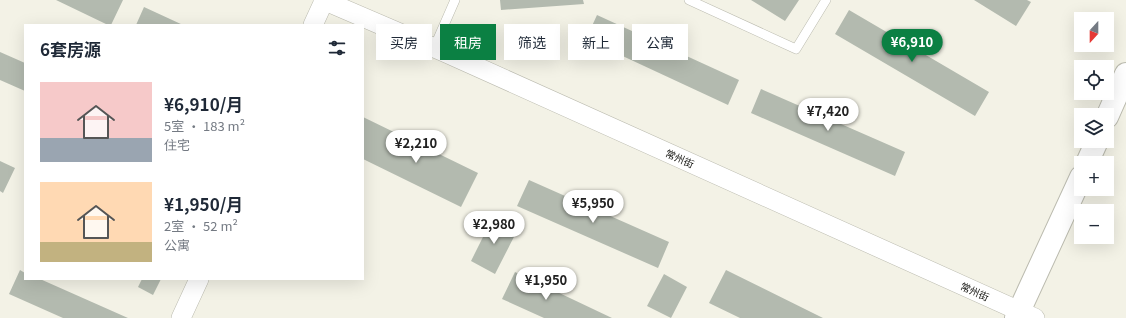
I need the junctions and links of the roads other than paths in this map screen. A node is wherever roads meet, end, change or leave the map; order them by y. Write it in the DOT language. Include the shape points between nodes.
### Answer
graph roads {
  1 [pos="324,0"];
  2 [pos="455,0"];
  3 [pos="689,0"];
  4 [pos="826,0"];
  5 [pos="314,24"];
  6 [pos="434,48"];
  7 [pos="1126,74"];
  8 [pos="1111,108"];
  9 [pos="1074,194"];
  10 [pos="199,280"];
  11 [pos="1024,316"];
  12 [pos="181,318"];
  1 -- 5 [label="street"];
  1 -- 6 [label="street, 常州街"];
  2 -- 6 [label="lane"];
  3 -- 4 [label="lane" via="796,49"];
  6 -- 11 [label="street, 常州街"];
  7 -- 8 [label="street"];
  9 -- 11 [label="street"];
  10 -- 12 [label="street"];
}
